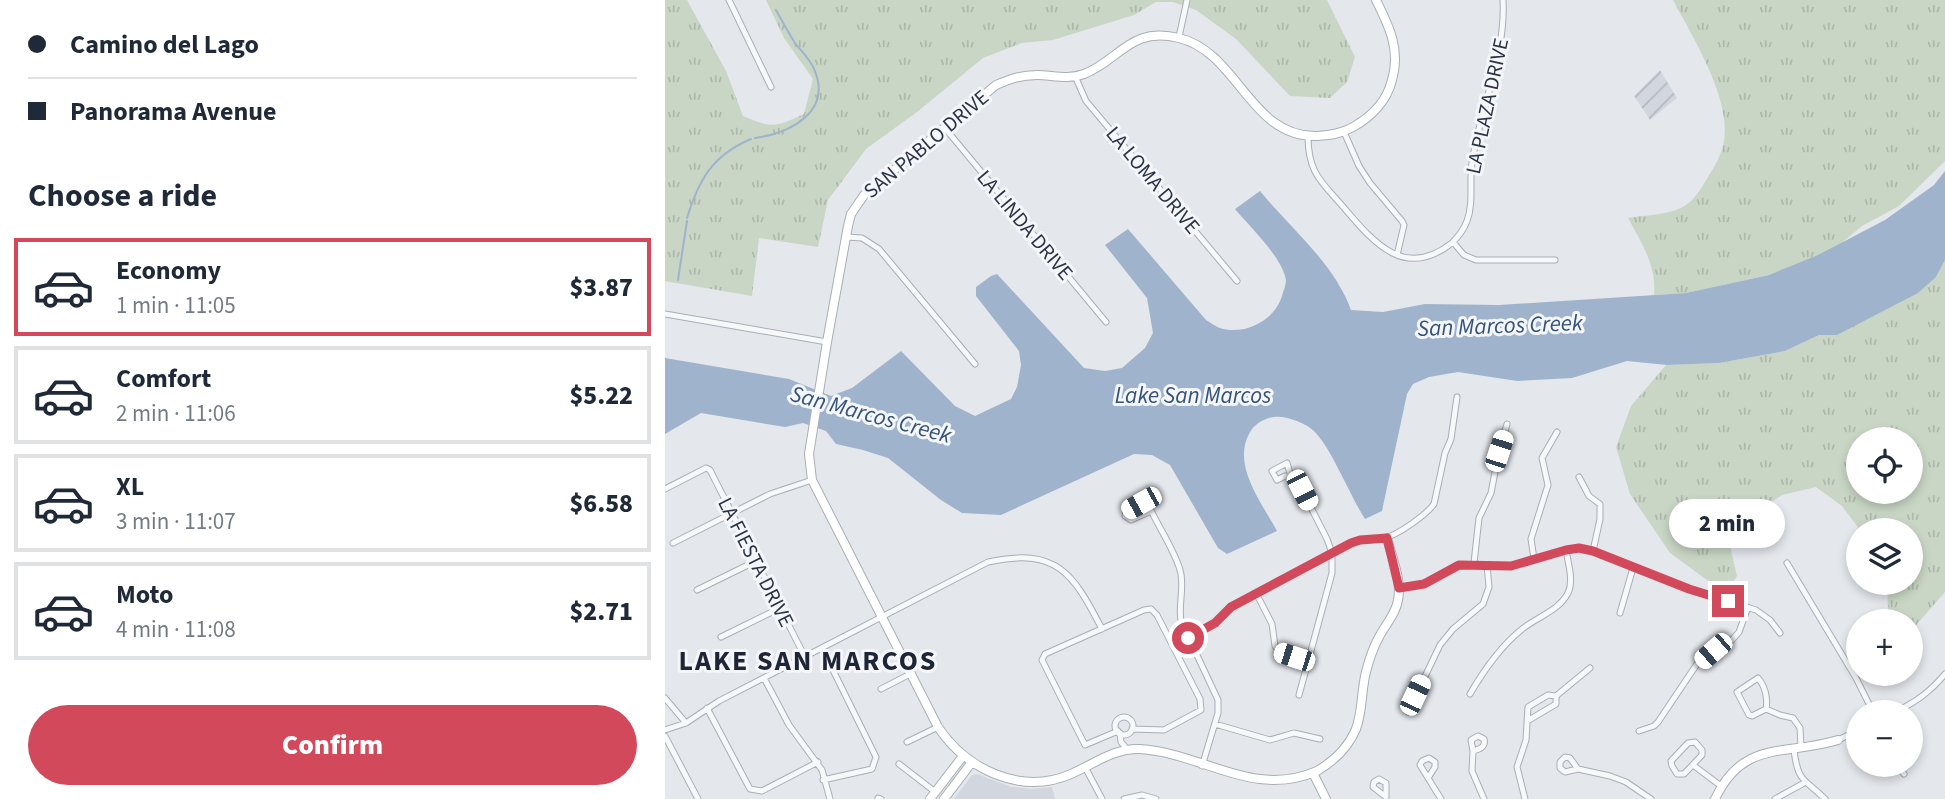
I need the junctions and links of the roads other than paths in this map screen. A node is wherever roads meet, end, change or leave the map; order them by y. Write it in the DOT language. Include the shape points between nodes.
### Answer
graph roads {
  1 [pos="729,0"];
  2 [pos="1187,0"];
  3 [pos="1376,0"];
  4 [pos="1503,0"];
  5 [pos="1179,37"];
  6 [pos="1075,76"];
  7 [pos="771,87"];
  8 [pos="944,127"];
  9 [pos="1344,132"];
  10 [pos="1308,136"];
  11 [pos="847,237"];
  12 [pos="1453,242"];
  13 [pos="1397,255"];
  14 [pos="1555,260"];
  15 [pos="1237,281"];
  16 [pos="665,314"];
  17 [pos="1106,322"];
  18 [pos="827,342"];
  19 [pos="975,364"];
  20 [pos="1457,397"];
  21 [pos="1507,424"];
  22 [pos="1557,432"];
  23 [pos="1291,477"];
  24 [pos="1579,477"];
  25 [pos="813,480"];
  26 [pos="665,489"];
  27 [pos="1151,511"];
  28 [pos="732,514"];
  29 [pos="1387,538"];
  30 [pos="673,543"];
  31 [pos="1566,550"];
  32 [pos="1593,551"];
  33 [pos="1332,553"];
  34 [pos="1534,559"];
  35 [pos="756,561"];
  36 [pos="1474,563"];
  37 [pos="1787,563"];
  38 [pos="1487,565"];
  39 [pos="1633,568"];
  40 [pos="1399,588"];
  41 [pos="697,590"];
  42 [pos="1256,593"];
  43 [pos="1748,607"];
  44 [pos="779,608"];
  45 [pos="1620,614"];
  46 [pos="884,616"];
  47 [pos="1102,629"];
  48 [pos="1780,633"];
  49 [pos="721,637"];
  50 [pos="1188,638"];
  51 [pos="822,648"];
  52 [pos="805,657"];
  53 [pos="1308,661"];
  54 [pos="1590,668"];
  55 [pos="912,673"];
  56 [pos="1945,674"];
  57 [pos="764,678"];
  58 [pos="881,689"];
  59 [pos="1470,694"];
  60 [pos="1299,695"];
  61 [pos="1556,696"];
  62 [pos="665,698"];
  63 [pos="1867,700"];
  64 [pos="1920,700"];
  65 [pos="707,708"];
  66 [pos="1766,709"];
  67 [pos="1408,712"];
  68 [pos="1529,720"];
  69 [pos="686,723"];
  70 [pos="1215,724"];
  71 [pos="938,726"];
  72 [pos="665,730"];
  73 [pos="1130,731"];
  74 [pos="1639,731"];
  75 [pos="1119,732"];
  76 [pos="665,736"];
  77 [pos="1846,736"];
  78 [pos="1320,739"];
  79 [pos="1838,740"];
  80 [pos="907,742"];
  81 [pos="1127,749"];
  82 [pos="1798,749"];
  83 [pos="1473,751"];
  84 [pos="963,756"];
  85 [pos="818,762"];
  86 [pos="972,762"];
  87 [pos="899,764"];
  88 [pos="1693,765"];
  89 [pos="1085,766"];
  90 [pos="1202,766"];
  91 [pos="1578,769"];
  92 [pos="1313,774"];
  93 [pos="1428,778"];
  94 [pos="823,780"];
  95 [pos="1804,783"];
  96 [pos="1721,786"];
  97 [pos="932,795"];
  98 [pos="698,799"];
  99 [pos="830,799"];
  100 [pos="944,799"];
  101 [pos="1102,799"];
  102 [pos="1124,799"];
  103 [pos="1156,799"];
  104 [pos="1327,799"];
  105 [pos="1441,799"];
  106 [pos="1484,799"];
  107 [pos="1525,799"];
  108 [pos="1650,799"];
  109 [pos="1715,799"];
  110 [pos="1775,799"];
  111 [pos="1825,799"];
  1 -- 7 [label="street"];
  2 -- 5 [label="street"];
  3 -- 9 [label="street, SAN PABLO DRIVE" via="1391,29 1395,70 1385,98 1364,121"];
  4 -- 12 [label="street, LA PLAZA DRIVE" via="1504,26 1472,161 1472,203 1467,222"];
  5 -- 6 [label="street, SAN PABLO DRIVE" via="1146,37"];
  5 -- 10 [label="street, SAN PABLO DRIVE" via="1212,55 1271,121"];
  6 -- 8 [label="street, SAN PABLO DRIVE" via="1017,76 996,85"];
  6 -- 15 [label="street, LA LOMA DRIVE" via="1086,101"];
  8 -- 11 [label="street, SAN PABLO DRIVE" via="864,195 851,214"];
  8 -- 17 [label="street, LA LINDA DRIVE"];
  9 -- 10 [label="street, SAN PABLO DRIVE"];
  9 -- 13 [label="street" via="1359,166 1404,225"];
  10 -- 13 [label="street" via="1308,156 1316,174 1372,240"];
  11 -- 18 [label="street, SAN PABLO DRIVE"];
  11 -- 19 [label="street" via="879,249"];
  12 -- 13 [label="street" via="1421,257"];
  12 -- 14 [label="street" via="1476,260"];
  16 -- 18 [label="street"];
  18 -- 25 [label="street, SAN PABLO DRIVE" via="809,454"];
  20 -- 29 [label="street" via="1434,503"];
  21 -- 36 [label="street" via="1491,493 1477,526"];
  22 -- 34 [label="street" via="1542,458 1548,485 1531,539"];
  23 -- 33 [label="street" via="1302,490"];
  24 -- 32 [label="street" via="1589,496 1600,504"];
  25 -- 28 [label="street" via="770,494"];
  25 -- 46 [label="street"];
  26 -- 28 [label="street, LA FIESTA DRIVE" via="706,468"];
  27 -- 27 [label="street" via="1131,520 1125,516 1141,503"];
  27 -- 50 [label="street" via="1180,570 1178,607"];
  28 -- 30 [label="street"];
  28 -- 35 [label="street, LA FIESTA DRIVE"];
  29 -- 33 [label="street" via="1360,540"];
  29 -- 40 [label="street"];
  31 -- 32 [label="street"];
  31 -- 34 [label="street"];
  31 -- 59 [label="street" via="1571,586 1567,594 1558,606 1521,629 1488,664"];
  32 -- 39 [label="street"];
  33 -- 42 [label="street"];
  33 -- 53 [label="street" via="1332,573"];
  34 -- 38 [label="street" via="1511,566"];
  35 -- 41 [label="street"];
  35 -- 44 [label="street, LA FIESTA DRIVE"];
  36 -- 38 [label="street"];
  36 -- 40 [label="street" via="1450,568 1424,584"];
  37 -- 63 [label="street"];
  38 -- 67 [label="street" via="1489,587 1483,604 1440,645"];
  39 -- 43 [label="street"];
  39 -- 45 [label="street"];
  40 -- 92 [label="street" via="1395,611 1366,671 1355,731 1339,755"];
  42 -- 50 [label="street"];
  42 -- 53 [label="street" via="1272,624 1275,646"];
  43 -- 48 [label="street" via="1770,620"];
  43 -- 74 [label="street" via="1732,640 1697,664 1658,722"];
  44 -- 49 [label="street"];
  44 -- 52 [label="street, LA FIESTA DRIVE"];
  46 -- 47 [label="street" via="988,562 1028,558 1056,566 1071,577"];
  46 -- 51 [label="street"];
  46 -- 55 [label="street"];
  47 -- 73 [label="street" via="1151,610 1200,699 1197,714 1164,730"];
  47 -- 75 [label="street" via="1045,654 1042,660 1085,745"];
  50 -- 70 [label="street" via="1216,693"];
  51 -- 52 [label="street"];
  51 -- 94 [label="street" via="876,757 872,769"];
  52 -- 57 [label="street"];
  53 -- 60 [label="street"];
  54 -- 61 [label="street"];
  55 -- 58 [label="street"];
  55 -- 71 [label="street"];
  56 -- 64 [label="street"];
  57 -- 65 [label="street"];
  57 -- 85 [label="street" via="789,725"];
  61 -- 68 [label="street" via="1556,704"];
  61 -- 68 [label="street" via="1548,695 1530,705"];
  62 -- 69 [label="street"];
  65 -- 69 [label="street"];
  65 -- 85 [label="street" via="750,789 762,791"];
  66 -- 66 [label="street" via="1765,687 1758,678 1738,690 1749,715"];
  66 -- 82 [label="street" via="1797,723"];
  68 -- 107 [label="street" via="1517,767"];
  69 -- 72 [label="street"];
  70 -- 78 [label="street" via="1255,738 1270,740 1294,733"];
  70 -- 90 [label="street"];
  71 -- 80 [label="street"];
  71 -- 84 [label="street"];
  73 -- 75 [label="street"];
  73 -- 75 [label="street" via="1130,719 1122,718 1116,723"];
  73 -- 81 [label="street"];
  75 -- 81 [label="street"];
  76 -- 98 [label="street"];
  77 -- 79 [label="street"];
  79 -- 82 [label="street"];
  81 -- 89 [label="street"];
  81 -- 90 [label="street" via="1162,753"];
  82 -- 95 [label="street" via="1797,766"];
  82 -- 96 [label="street" via="1755,756 1736,768"];
  83 -- 106 [label="street" via="1472,771"];
  84 -- 86 [label="street"];
  84 -- 97 [label="street"];
  85 -- 94 [label="street"];
  86 -- 89 [label="street" via="1007,778 1027,780 1059,778"];
  86 -- 100 [label="street"];
  87 -- 97 [label="street"];
  88 -- 88 [label="street" via="1702,755 1695,742 1688,743 1671,761 1677,774"];
  88 -- 96 [label="street"];
  89 -- 101 [label="street"];
  90 -- 92 [label="street" via="1263,785 1290,783"];
  91 -- 108 [label="street" via="1626,782"];
  92 -- 104 [label="street"];
  93 -- 105 [label="street"];
  94 -- 99 [label="street"];
  95 -- 110 [label="street"];
  95 -- 111 [label="street"];
  96 -- 109 [label="street"];
  102 -- 103 [label="street" via="1142,795"];
}
